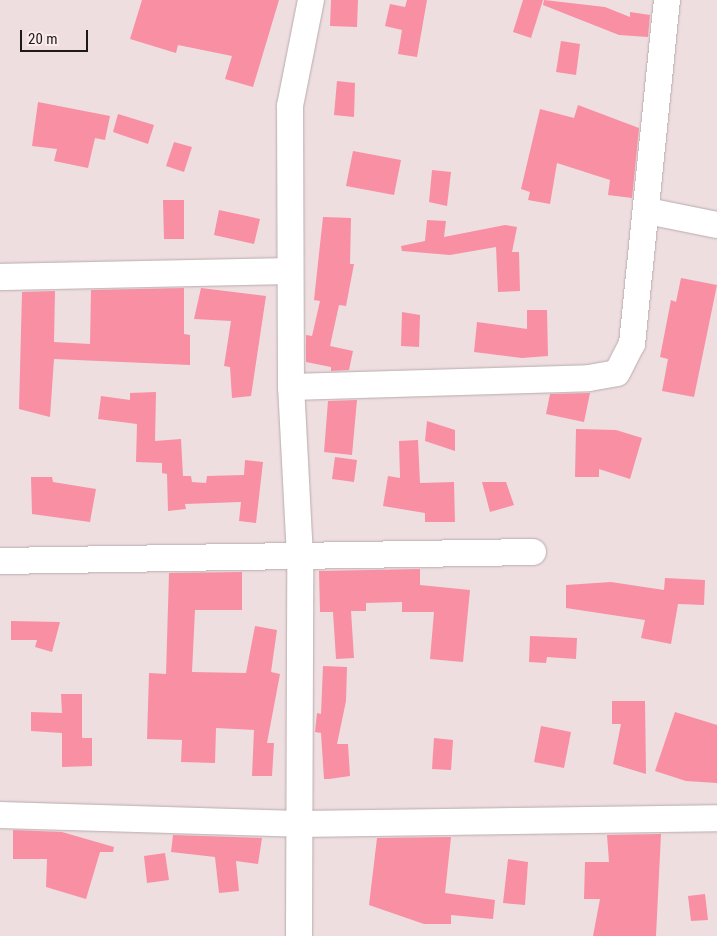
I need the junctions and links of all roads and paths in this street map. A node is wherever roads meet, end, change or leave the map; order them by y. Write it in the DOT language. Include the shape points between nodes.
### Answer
graph roads {
  1 [pos="311,0"];
  2 [pos="667,0"];
  3 [pos="648,211"];
  4 [pos="717,225"];
  5 [pos="290,271"];
  6 [pos="0,277"];
  7 [pos="291,387"];
  8 [pos="533,552"];
  9 [pos="300,558"];
  10 [pos="0,561"];
  11 [pos="0,815"];
  12 [pos="717,818"];
  13 [pos="299,824"];
  14 [pos="299,936"];
  1 -- 5 [label="street" via="290,106"];
  2 -- 3 [label="street"];
  3 -- 4 [label="street"];
  3 -- 7 [label="street" via="632,344 617,373 588,378"];
  5 -- 6 [label="street"];
  5 -- 7 [label="street"];
  7 -- 9 [label="street"];
  8 -- 9 [label="street"];
  9 -- 10 [label="street"];
  9 -- 13 [label="street"];
  11 -- 13 [label="street"];
  12 -- 13 [label="street"];
  13 -- 14 [label="street"];
}
